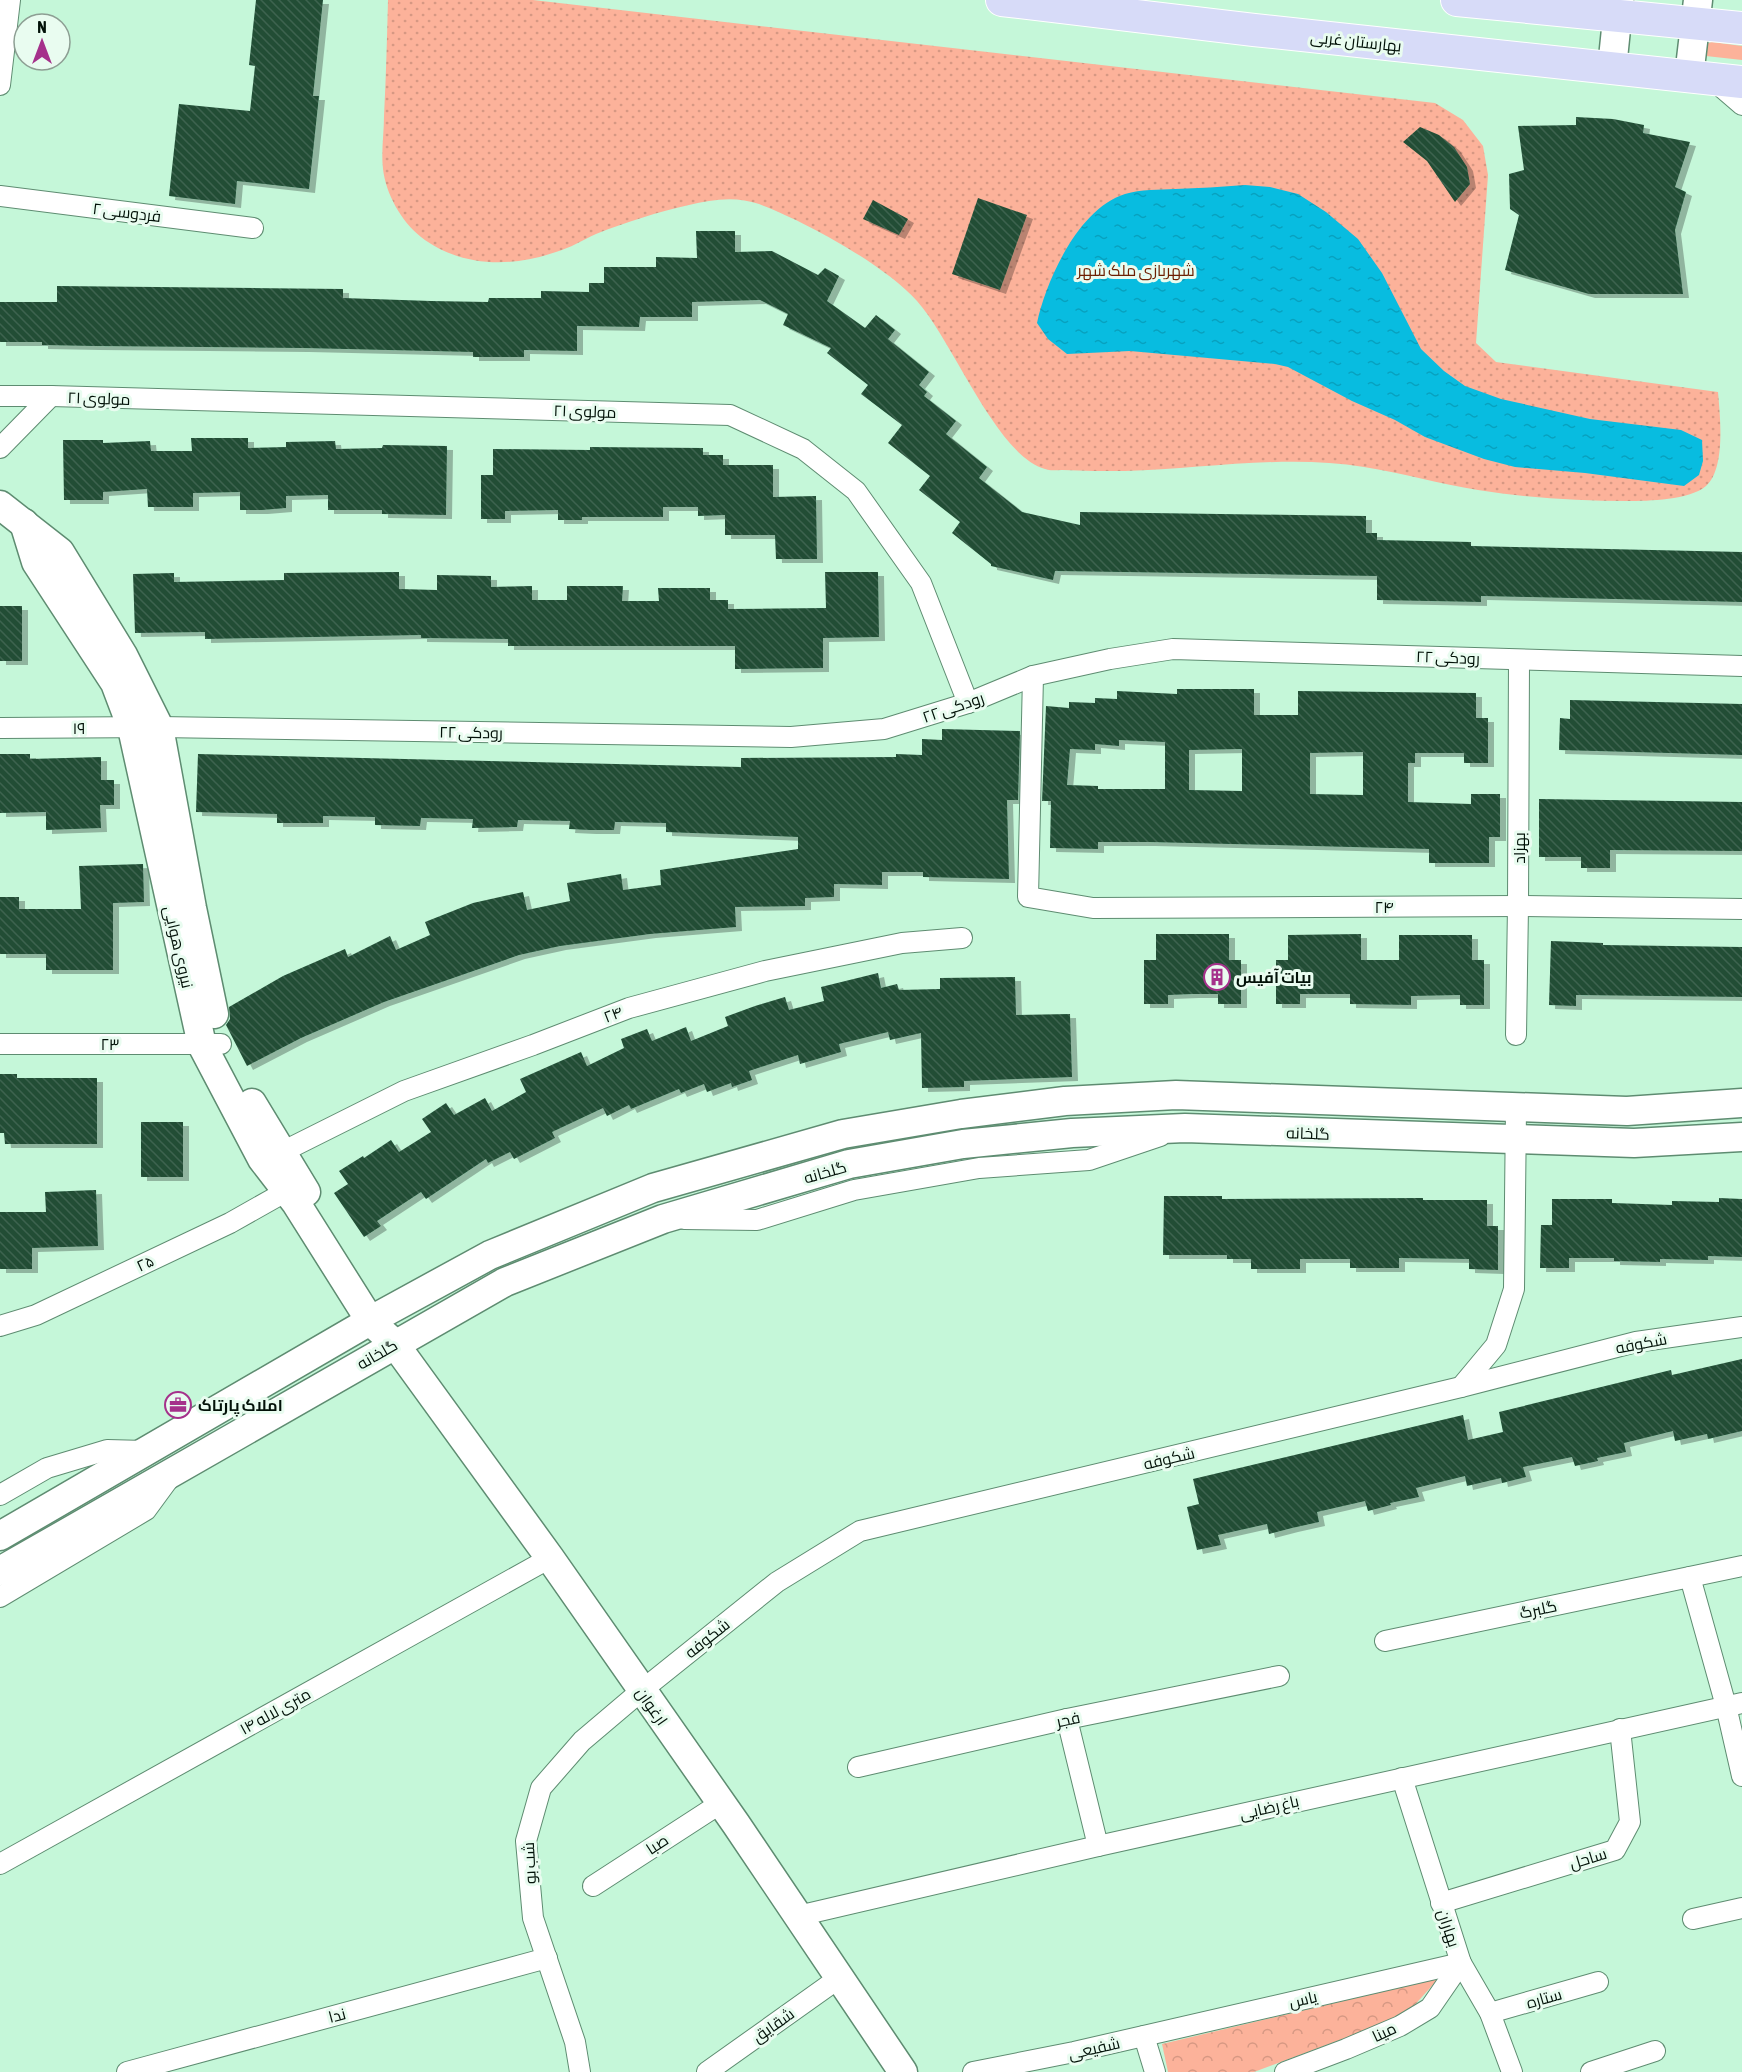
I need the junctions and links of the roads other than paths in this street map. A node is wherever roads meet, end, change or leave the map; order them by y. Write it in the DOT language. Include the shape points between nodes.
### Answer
graph roads {
  1 [pos="10,0"];
  2 [pos="1002,0"];
  3 [pos="1457,0"];
  4 [pos="1618,8"];
  5 [pos="1696,12"];
  6 [pos="1742,28"];
  7 [pos="1612,68"];
  8 [pos="1700,77"];
  9 [pos="1742,82"];
  10 [pos="0,85"];
  11 [pos="1742,105"];
  12 [pos="0,196"];
  13 [pos="253,228"];
  14 [pos="0,396"];
  15 [pos="51,396"];
  16 [pos="0,448"];
  17 [pos="0,505"];
  18 [pos="1519,660"];
  19 [pos="1742,666"];
  20 [pos="1033,676"];
  21 [pos="968,703"];
  22 [pos="145,727"];
  23 [pos="0,728"];
  24 [pos="1518,906"];
  25 [pos="1742,909"];
  26 [pos="962,938"];
  27 [pos="1516,1035"];
  28 [pos="0,1044"];
  29 [pos="211,1044"];
  30 [pos="1742,1103"];
  31 [pos="1516,1108"];
  32 [pos="1742,1137"];
  33 [pos="1516,1140"];
  34 [pos="272,1156"];
  35 [pos="285,1191"];
  36 [pos="376,1318"];
  37 [pos="0,1326"];
  38 [pos="1742,1327"];
  39 [pos="394,1343"];
  40 [pos="1461,1387"];
  41 [pos="146,1451"];
  42 [pos="176,1469"];
  43 [pos="0,1495"];
  44 [pos="0,1536"];
  45 [pos="550,1558"];
  46 [pos="1742,1566"];
  47 [pos="0,1571"];
  48 [pos="1690,1577"];
  49 [pos="0,1597"];
  50 [pos="1385,1641"];
  51 [pos="1280,1676"];
  52 [pos="641,1690"];
  53 [pos="1734,1704"];
  54 [pos="1067,1719"];
  55 [pos="1620,1729"];
  56 [pos="858,1767"];
  57 [pos="1742,1776"];
  58 [pos="1402,1778"];
  59 [pos="721,1803"];
  60 [pos="1098,1846"];
  61 [pos="0,1864"];
  62 [pos="593,1886"];
  63 [pos="1441,1903"];
  64 [pos="1742,1908"];
  65 [pos="798,1916"];
  66 [pos="1693,1919"];
  67 [pos="547,1958"];
  68 [pos="1461,1963"];
  69 [pos="839,1978"];
  70 [pos="1598,1982"];
  71 [pos="1490,2013"];
  72 [pos="1144,2036"];
  73 [pos="1655,2050"];
  74 [pos="127,2072"];
  75 [pos="580,2072"];
  76 [pos="707,2072"];
  77 [pos="903,2072"];
  78 [pos="973,2072"];
  79 [pos="1155,2072"];
  80 [pos="1285,2072"];
  81 [pos="1512,2072"];
  82 [pos="1591,2072"];
  1 -- 10 [label="street"];
  2 -- 7 [label="main road, بهارستان غربی"];
  3 -- 4 [label="main road"];
  4 -- 5 [label="main road"];
  4 -- 7 [label="main road"];
  5 -- 6 [label="main road"];
  5 -- 8 [label="main road"];
  7 -- 8 [label="main road, بهارستان غربی"];
  8 -- 9 [label="main road, بهارستان غربی"];
  8 -- 11 [label="street"];
  12 -- 13 [label="street, فردوسی ۲"];
  14 -- 15 [label="street, مولوی ۲۱"];
  15 -- 16 [label="street"];
  15 -- 21 [label="street, مولوی ۲۱" via="730,416 803,449 856,490 921,583"];
  17 -- 22 [label="main road, نیروی هوایی" via="60,552 123,655"];
  18 -- 19 [label="street, رودکی ۲۲"];
  18 -- 20 [label="street, رودکی ۲۲" via="1173,649"];
  18 -- 24 [label="street, بهزاد"];
  20 -- 21 [label="street, رودکی ۲۲"];
  20 -- 24 [label="street, ۲۴" via="1028,897 1093,908"];
  21 -- 22 [label="street, رودکی ۲۲" via="884,729 791,737"];
  22 -- 23 [label="street, ۱۹"];
  22 -- 29 [label="main road, نیروی هوایی" via="192,908"];
  24 -- 25 [label="street, ۲۴"];
  24 -- 27 [label="street, بهزاد"];
  26 -- 34 [label="street, ۲۴" via="902,943 765,971 629,1008 404,1091"];
  28 -- 29 [label="street, ۲۳"];
  29 -- 34 [label="main road, نیروی هوایی" via="256,1109"];
  30 -- 31 [label="main road, گلخانه" via="1627,1111"];
  31 -- 33 [label="street"];
  31 -- 36 [label="main road, گلخانه" via="1176,1095 1065,1101 843,1134 653,1188 490,1255"];
  32 -- 33 [label="main road, گلخانه" via="1634,1143"];
  33 -- 39 [label="main road, گلخانه" via="1185,1128 1072,1133 963,1144 849,1164 663,1219 505,1282"];
  33 -- 40 [label="street" via="1514,1288 1496,1345"];
  34 -- 35 [label="main road, نیروی هوایی"];
  34 -- 36 [label="main road, نیروی هوایی"];
  35 -- 36 [label="main road, نیروی هوایی"];
  35 -- 37 [label="street, ۲۵" via="230,1223 36,1315"];
  36 -- 39 [label="main road, ارغوان"];
  36 -- 41 [label="main road, گلخانه"];
  38 -- 40 [label="street, شکوفه" via="1636,1342"];
  39 -- 42 [label="main road, گلخانه"];
  39 -- 45 [label="main road, ارغوان"];
  40 -- 52 [label="street, شکوفه" via="860,1531 777,1582"];
  41 -- 43 [label="street" via="107,1450 47,1468"];
  41 -- 44 [label="main road, گلخانه"];
  42 -- 47 [label="main road, گلخانه"];
  42 -- 49 [label="street" via="146,1510"];
  45 -- 52 [label="main road, ارغوان"];
  45 -- 61 [label="street, ۱۴ متری لاله"];
  46 -- 48 [label="street, گلبرگ"];
  48 -- 50 [label="street, گلبرگ"];
  48 -- 53 [label="street"];
  51 -- 54 [label="street, فجر"];
  52 -- 59 [label="main road, ارغوان"];
  52 -- 67 [label="street, شب بو" via="582,1741 541,1788 526,1841 533,1918"];
  53 -- 55 [label="street, باغ رضایی"];
  53 -- 57 [label="street"];
  54 -- 56 [label="street, فجر"];
  54 -- 60 [label="street"];
  55 -- 58 [label="street, باغ رضایی"];
  55 -- 63 [label="street, ساحل" via="1630,1822 1615,1850"];
  58 -- 60 [label="street, باغ رضایی"];
  58 -- 63 [label="street, بهاران"];
  59 -- 62 [label="street, صبا"];
  59 -- 65 [label="main road, ارغوان"];
  60 -- 65 [label="street, باغ رضایی"];
  63 -- 68 [label="street, بهاران"];
  64 -- 66 [label="street"];
  65 -- 69 [label="main road, ارغوان"];
  67 -- 74 [label="street, ندا"];
  67 -- 75 [label="street, شب بو" via="575,2042"];
  68 -- 71 [label="street, بهاران"];
  68 -- 72 [label="street, یاس"];
  68 -- 80 [label="street, مینا" via="1430,2008 1346,2049"];
  69 -- 76 [label="street, شقایق"];
  69 -- 77 [label="main road, ارغوان"];
  70 -- 71 [label="street, ستاره"];
  71 -- 81 [label="street, بهاران"];
  72 -- 78 [label="street, شفیعی"];
  72 -- 79 [label="street"];
  73 -- 82 [label="street"];
}
